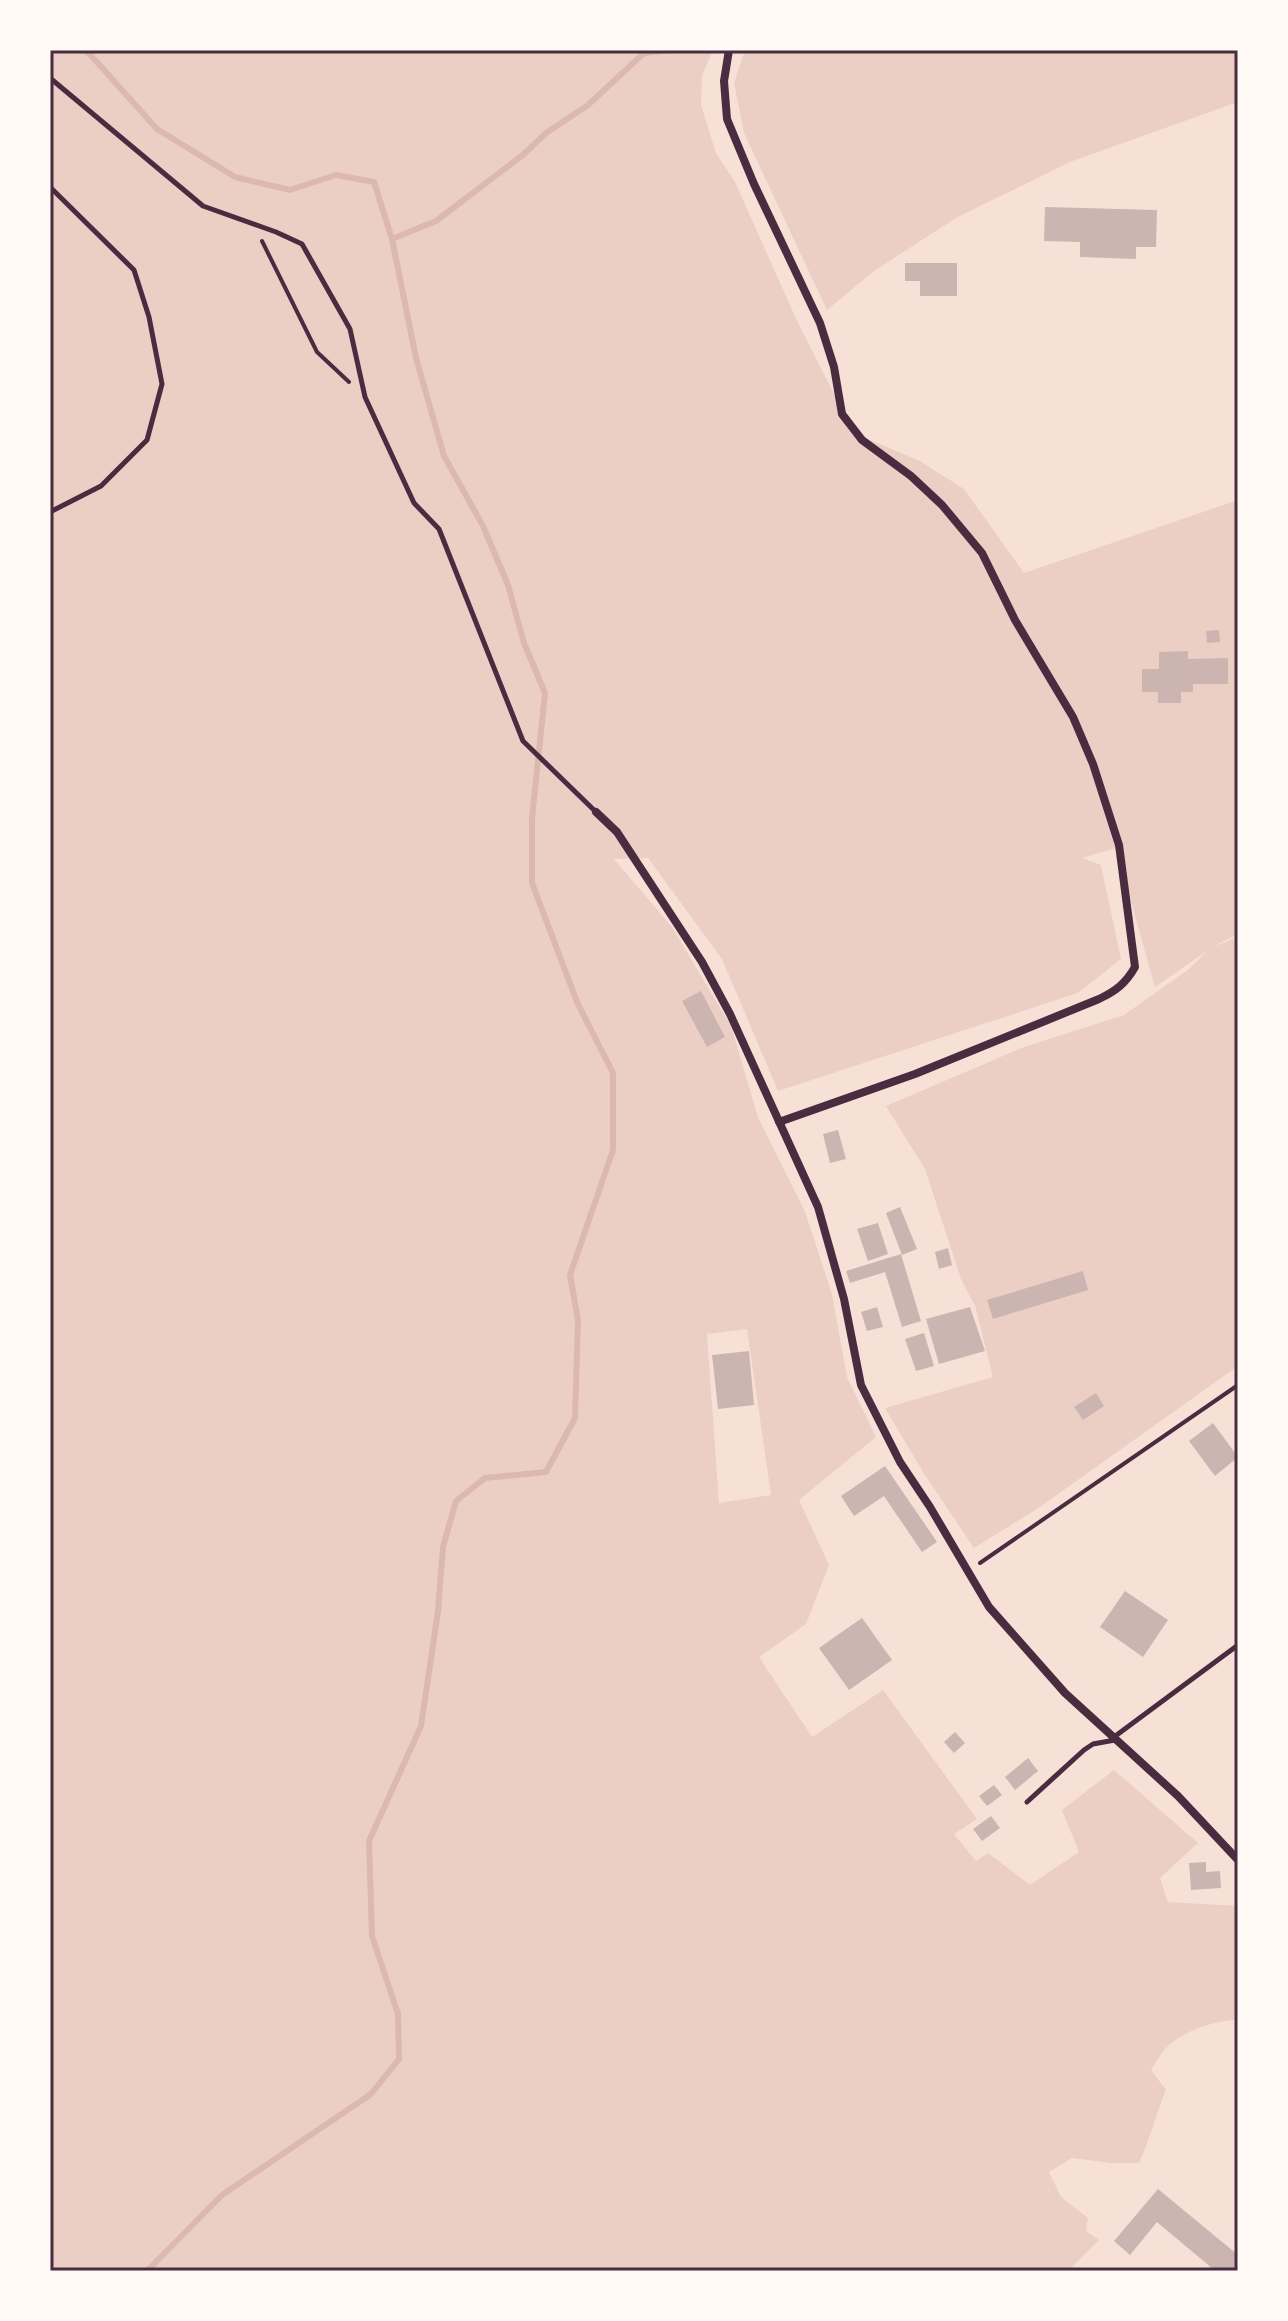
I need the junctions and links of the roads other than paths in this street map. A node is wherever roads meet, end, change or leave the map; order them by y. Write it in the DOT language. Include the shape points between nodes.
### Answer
graph roads {
  1 [pos="729,50"];
  2 [pos="50,78"];
  3 [pos="50,187"];
  4 [pos="50,512"];
  5 [pos="596,812"];
  6 [pos="779,1122"];
  7 [pos="1238,1645"];
  8 [pos="1115,1739"];
  9 [pos="1027,1802"];
  10 [pos="1238,1860"];
  1 -- 6 [label="street" via="724,81 727,119 820,323 842,414 862,440 942,505 982,553 1073,717 1119,845 1135,967 1128,980 1099,999"];
  2 -- 5 [label="lane" via="203,206 302,244 350,329 365,397 414,503 439,529 523,741"];
  3 -- 4 [label="lane" via="134,270 162,384 147,440 101,486"];
  5 -- 6 [label="street" via="617,832 702,962"];
  6 -- 8 [label="street" via="818,1207 861,1385 900,1462 989,1607 1065,1693"];
  7 -- 8 [label="lane"];
  8 -- 9 [label="lane" via="1084,1750"];
  8 -- 10 [label="street"];
}
